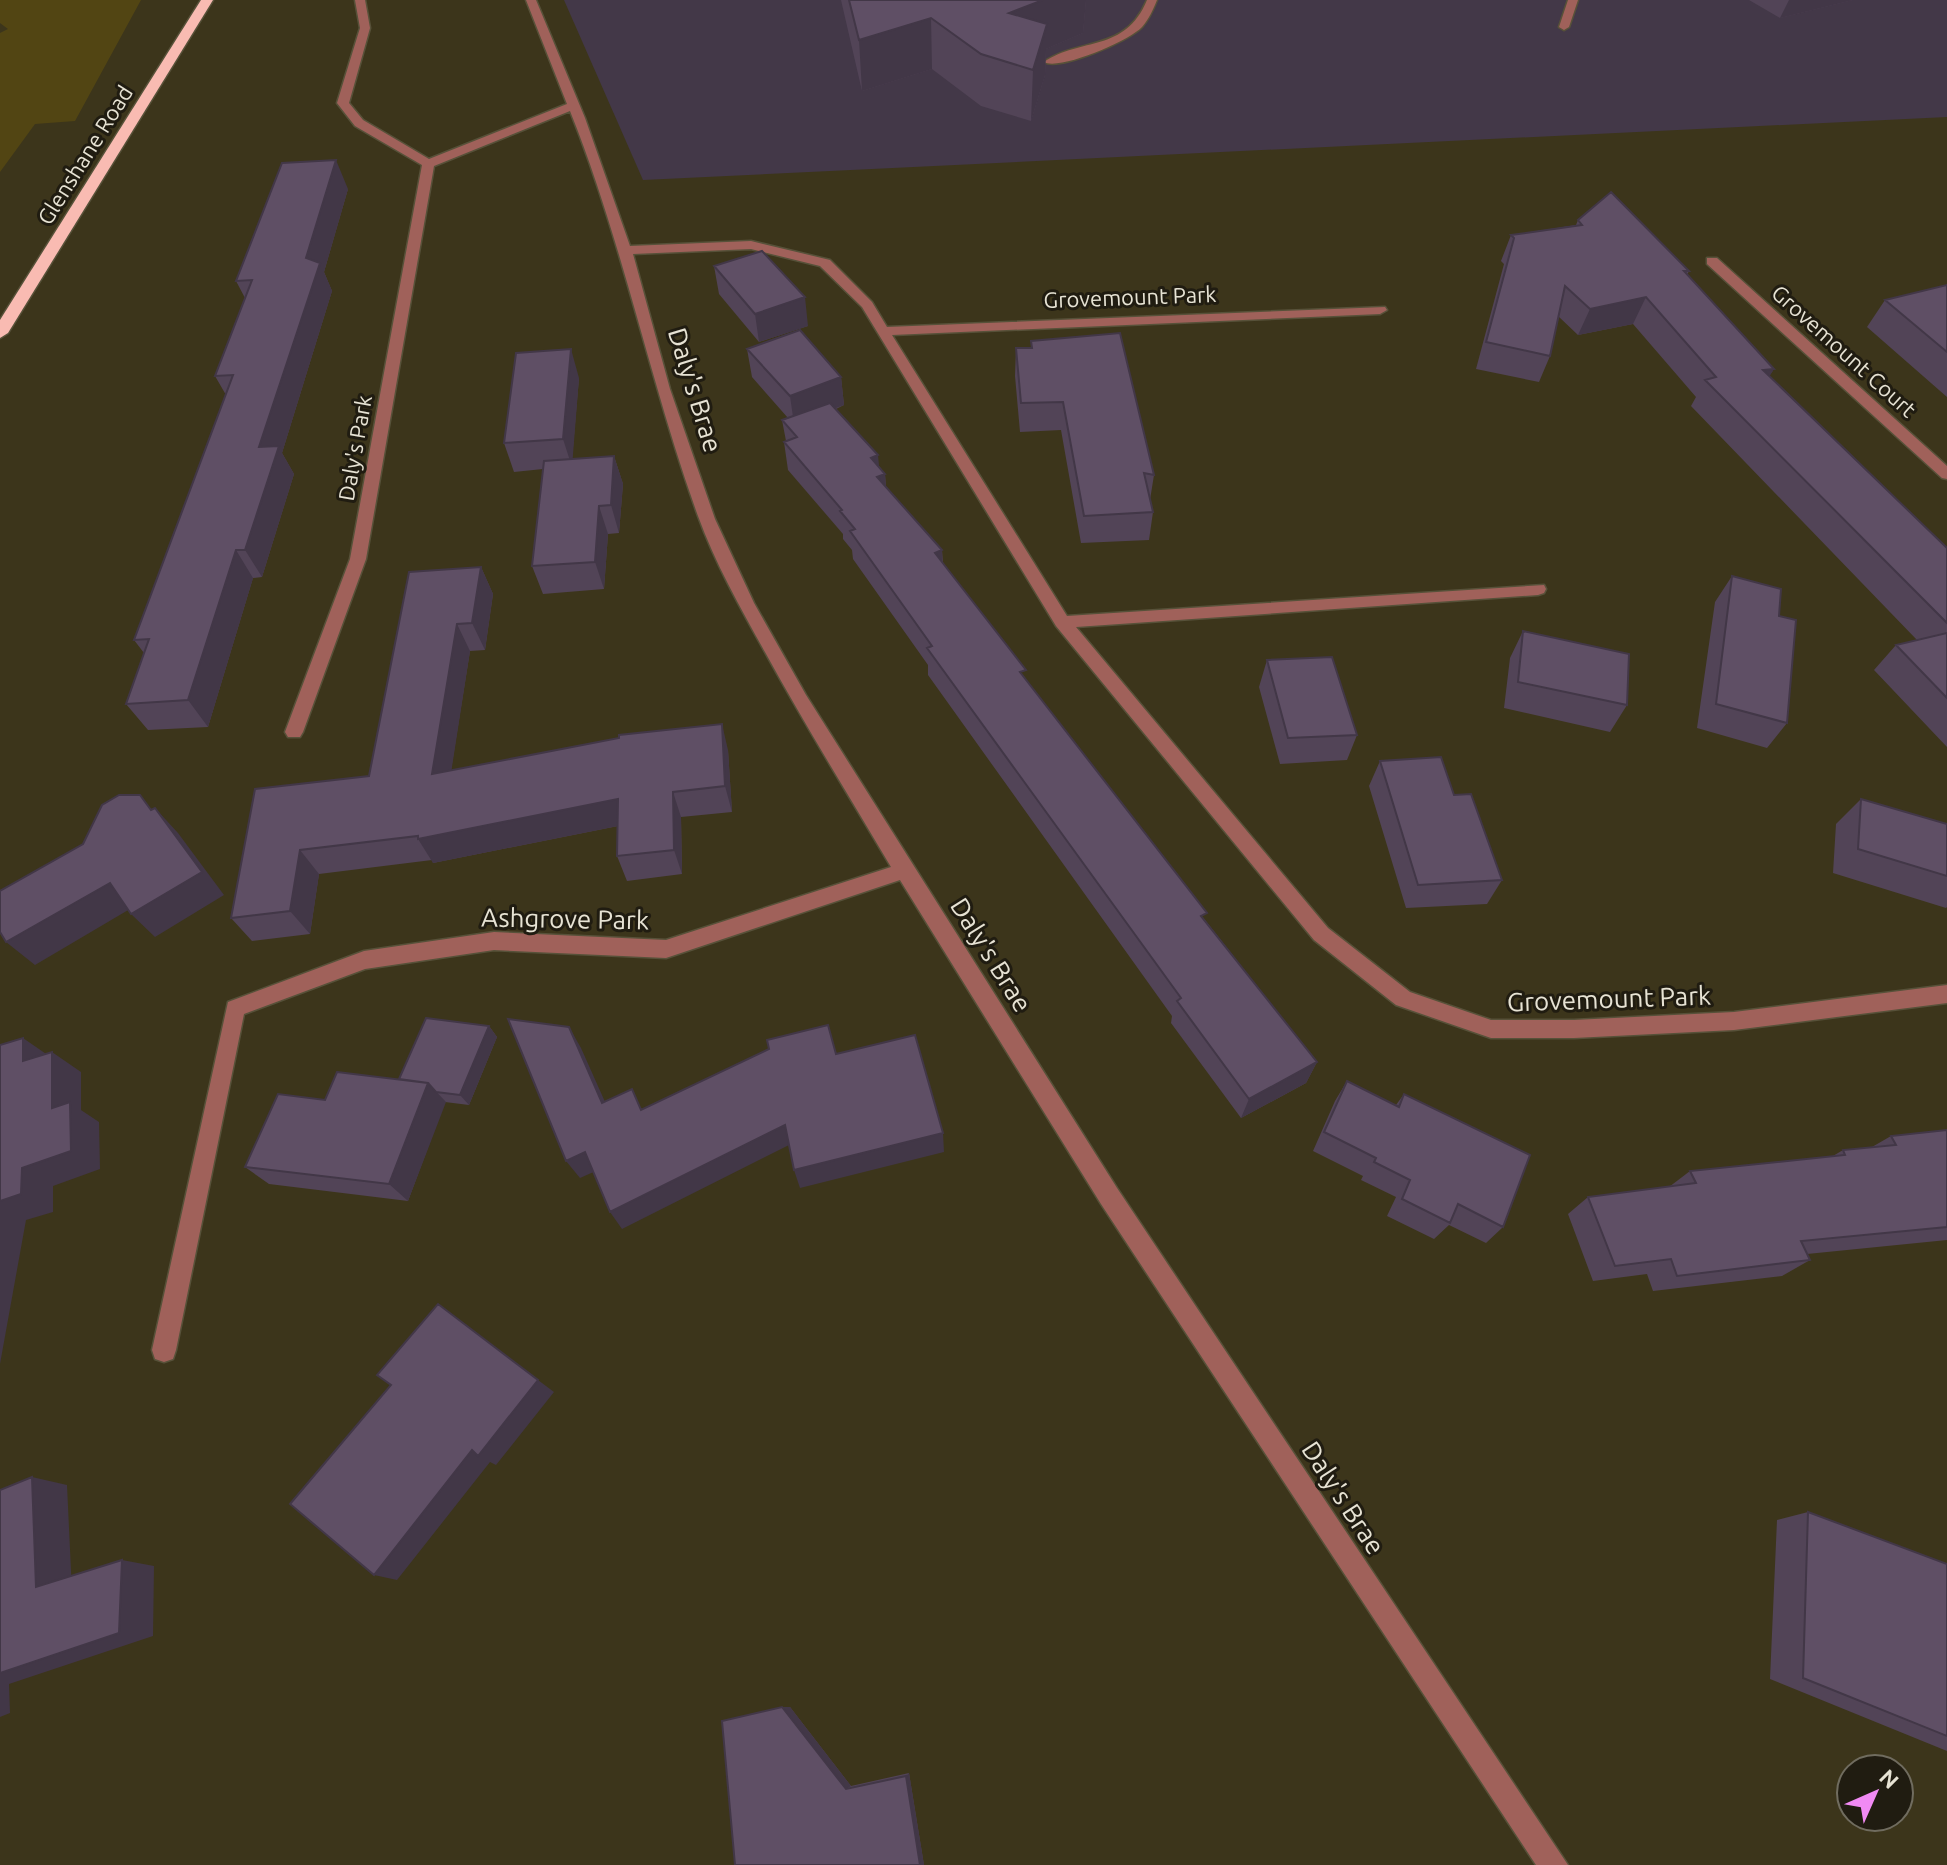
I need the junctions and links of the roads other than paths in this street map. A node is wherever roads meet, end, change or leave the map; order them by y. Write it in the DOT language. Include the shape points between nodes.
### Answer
graph roads {
  1 [pos="207,0"];
  2 [pos="360,0"];
  3 [pos="531,0"];
  4 [pos="1152,0"];
  5 [pos="1573,0"];
  6 [pos="1564,27"];
  7 [pos="1050,62"];
  8 [pos="574,105"];
  9 [pos="428,164"];
  10 [pos="625,250"];
  11 [pos="1712,261"];
  12 [pos="1380,310"];
  13 [pos="883,331"];
  14 [pos="0,333"];
  15 [pos="1947,474"];
  16 [pos="1538,589"];
  17 [pos="1062,622"];
  18 [pos="294,732"];
  19 [pos="904,871"];
  20 [pos="1947,994"];
  21 [pos="164,1350"];
  22 [pos="1553,1865"];
  1 -- 14 [label="highway, Glenshane Road"];
  2 -- 9 [label="street" via="365,28 343,103 359,123"];
  3 -- 8 [label="street, Daly's Brae"];
  4 -- 7 [label="street" via="1138,28"];
  5 -- 6 [label="street"];
  8 -- 9 [label="street"];
  8 -- 10 [label="street, Daly's Brae"];
  9 -- 18 [label="street, Daly's Park" via="358,559"];
  10 -- 13 [label="street, Grovemount Park" via="751,245 825,263 867,305"];
  10 -- 19 [label="street, Daly's Brae" via="663,389 707,519 800,700"];
  11 -- 15 [label="street, Grovemount Court"];
  12 -- 13 [label="street, Grovemount Park"];
  13 -- 17 [label="street, Grovemount Park"];
  16 -- 17 [label="street"];
  17 -- 20 [label="street, Grovemount Park" via="1321,934 1403,999 1491,1029 1574,1029 1734,1021"];
  19 -- 21 [label="street, Ashgrove Park" via="666,949 494,941 364,960 235,1008"];
  19 -- 22 [label="street, Daly's Brae" via="1109,1196"];
}
